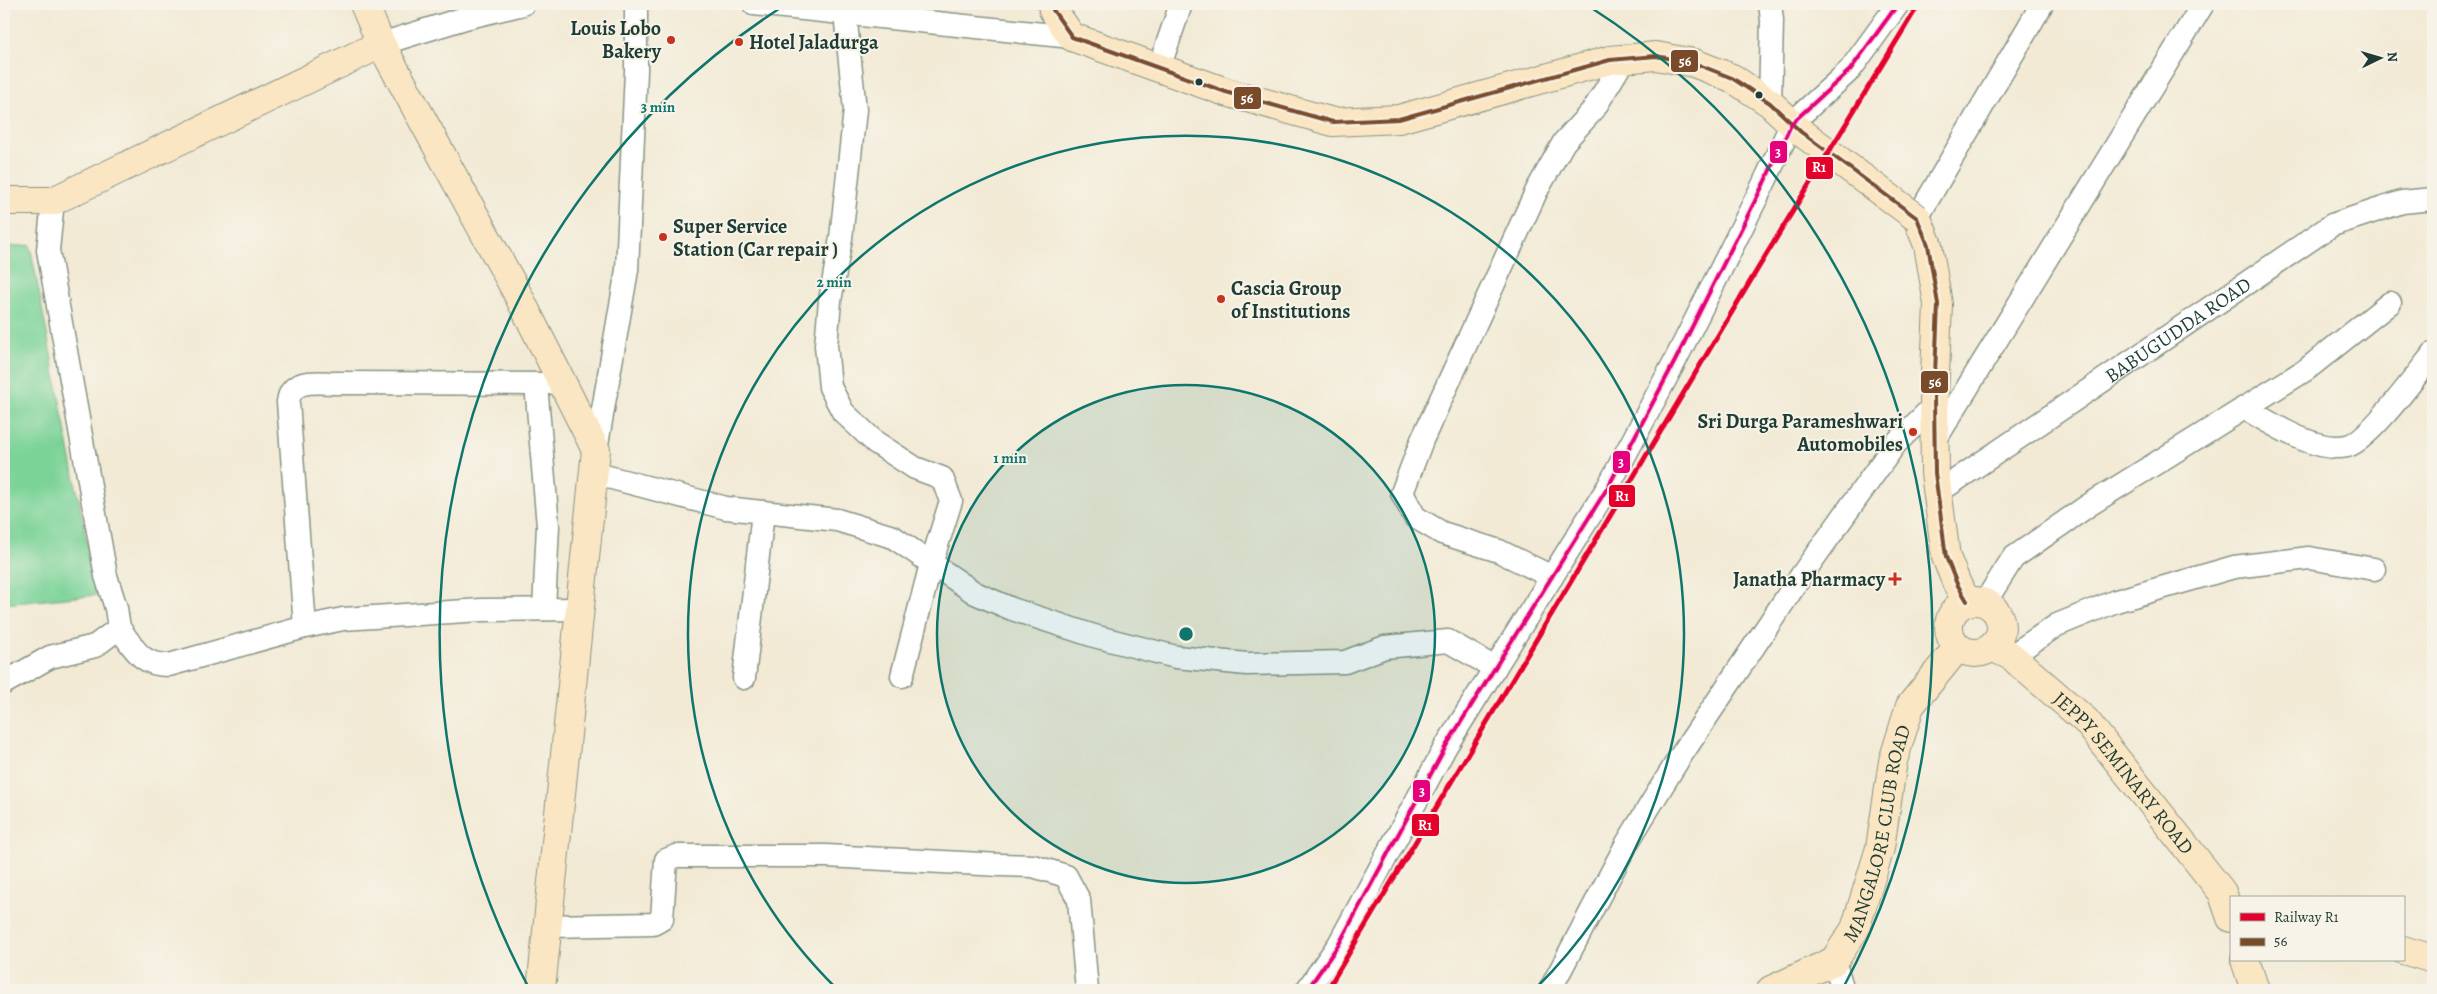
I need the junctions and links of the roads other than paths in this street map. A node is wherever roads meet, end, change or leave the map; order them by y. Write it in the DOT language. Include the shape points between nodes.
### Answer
graph roads {
  1 [pos="364,4"];
  2 [pos="523,4"];
  3 [pos="636,4"];
  4 [pos="754,4"];
  5 [pos="1052,4"];
  6 [pos="1181,4"];
  7 [pos="1770,4"];
  8 [pos="1898,4"];
  9 [pos="2042,4"];
  10 [pos="2203,4"];
  11 [pos="845,12"];
  12 [pos="1072,37"];
  13 [pos="380,44"];
  14 [pos="1624,59"];
  15 [pos="1159,68"];
  16 [pos="1770,103"];
  17 [pos="1797,128"];
  18 [pos="2433,199"];
  19 [pos="4,201"];
  20 [pos="53,201"];
  21 [pos="1917,218"];
  22 [pos="2390,303"];
  23 [pos="2433,354"];
  24 [pos="548,382"];
  25 [pos="1934,406"];
  26 [pos="2244,408"];
  27 [pos="1934,442"];
  28 [pos="594,461"];
  29 [pos="1937,493"];
  30 [pos="763,512"];
  31 [pos="931,564"];
  32 [pos="2374,569"];
  33 [pos="1552,576"];
  34 [pos="1976,601"];
  35 [pos="579,609"];
  36 [pos="544,610"];
  37 [pos="305,627"];
  38 [pos="119,628"];
  39 [pos="1958,647"];
  40 [pos="2002,651"];
  41 [pos="1495,668"];
  42 [pos="902,676"];
  43 [pos="744,678"];
  44 [pos="4,683"];
  45 [pos="2231,895"];
  46 [pos="547,926"];
  47 [pos="2404,950"];
  48 [pos="2433,959"];
  49 [pos="1834,961"];
  50 [pos="2246,962"];
  51 [pos="541,990"];
  52 [pos="1087,990"];
  53 [pos="1307,990"];
  54 [pos="1550,990"];
  55 [pos="1770,990"];
  56 [pos="1843,990"];
  57 [pos="2255,990"];
  1 -- 13 [label="main road"];
  2 -- 13 [label="street"];
  3 -- 28 [label="street" via="627,270"];
  4 -- 11 [label="street"];
  5 -- 12 [label="main road"];
  6 -- 15 [label="street"];
  7 -- 16 [label="street"];
  8 -- 17 [label="street" via="1850,70"];
  9 -- 21 [label="street"];
  10 -- 27 [label="street"];
  11 -- 12 [label="street"];
  11 -- 31 [label="street" via="855,110 826,344 830,387 843,412 875,442 915,468 942,478 951,501"];
  12 -- 15 [label="main road"];
  13 -- 20 [label="main road"];
  13 -- 24 [label="main road" via="515,290"];
  14 -- 15 [label="main road" via="1531,81 1399,119 1333,122 1226,92"];
  14 -- 16 [label="main road" via="1656,56 1694,63 1732,78"];
  14 -- 33 [label="street" via="1594,109 1564,142 1538,190 1422,440 1402,493 1415,517 1442,533 1499,551"];
  16 -- 17 [label="main road"];
  17 -- 21 [label="main road, bridge"];
  17 -- 33 [label="street" via="1764,184 1608,487"];
  18 -- 29 [label="street, BABUGUDDA ROAD" via="2402,202 2332,225"];
  19 -- 20 [label="main road"];
  20 -- 38 [label="street" via="48,250 106,576"];
  21 -- 25 [label="main road" via="1928,246 1938,304"];
  22 -- 26 [label="street" via="2307,369"];
  23 -- 26 [label="street" via="2366,434 2348,446 2319,445 2292,435"];
  24 -- 28 [label="main road"];
  24 -- 36 [label="street" via="548,526"];
  24 -- 37 [label="street" via="305,383 294,386 289,392 288,402"];
  25 -- 27 [label="main road"];
  25 -- 54 [label="street" via="1896,443 1801,576 1678,760 1627,843"];
  26 -- 34 [label="street" via="2089,505 2014,558"];
  27 -- 29 [label="main road"];
  28 -- 30 [label="street" via="726,508"];
  28 -- 35 [label="main road"];
  29 -- 34 [label="main road" via="1946,557 1957,584"];
  30 -- 31 [label="street" via="837,520 893,537"];
  30 -- 43 [label="street"];
  31 -- 41 [label="street" via="975,593 1012,609 1094,636 1176,657 1247,664 1345,662 1385,647 1448,641"];
  31 -- 42 [label="street"];
  32 -- 40 [label="street" via="2309,558 2234,567 2108,604"];
  33 -- 41 [label="street"];
  34 -- 39 [label="main road" via="1959,605 1949,619 1950,637"];
  34 -- 40 [label="main road" via="1996,612 2001,626 1998,640"];
  35 -- 36 [label="street"];
  35 -- 46 [label="main road"];
  36 -- 37 [label="street" via="421,613 343,619"];
  37 -- 38 [label="street" via="169,665 154,665 146,661"];
  38 -- 44 [label="street" via="96,646 50,657"];
  39 -- 40 [label="main road" via="1975,653"];
  39 -- 49 [label="main road, MANGALORE CLUB ROAD" via="1910,706 1893,761 1880,848 1855,929"];
  40 -- 45 [label="main road, JEPPY SEMINARY ROAD" via="2086,721"];
  41 -- 53 [label="street" via="1446,746 1339,944"];
  46 -- 51 [label="main road"];
  46 -- 52 [label="street" via="653,924 662,919 666,860 676,856 826,856 1033,866 1066,876 1080,900"];
  47 -- 48 [label="main road"];
  49 -- 55 [label="main road, MANGALORE CLUB ROAD"];
  49 -- 56 [label="street"];
  50 -- 57 [label="main road"];
}
